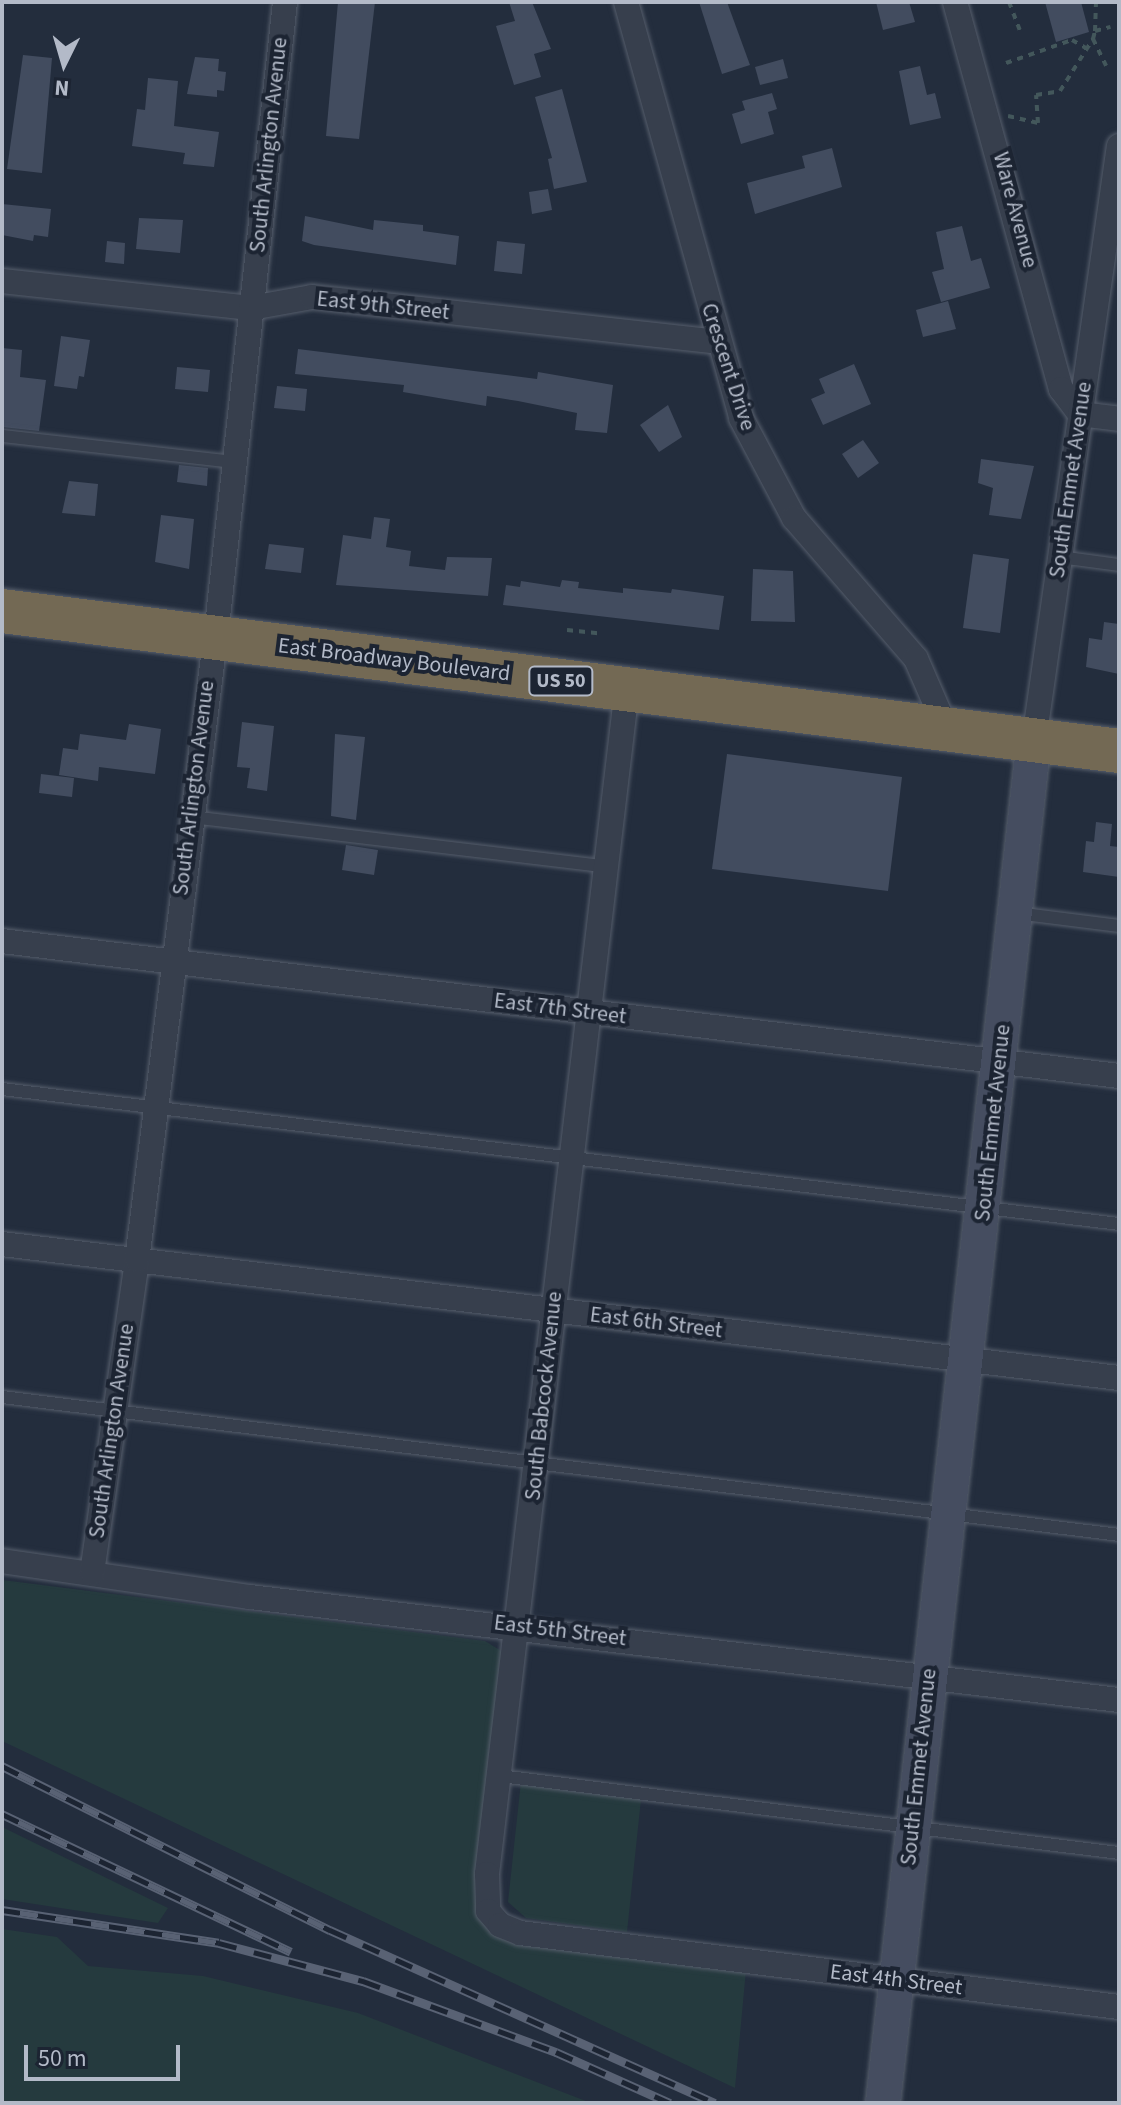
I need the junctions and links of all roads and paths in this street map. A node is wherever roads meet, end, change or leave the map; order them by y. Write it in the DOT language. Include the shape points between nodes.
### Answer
graph roads {
  1 [pos="285,2"];
  2 [pos="626,2"];
  3 [pos="955,2"];
  4 [pos="1009,2"];
  5 [pos="1096,2"];
  6 [pos="1110,27"];
  7 [pos="1020,30"];
  8 [pos="1095,31"];
  9 [pos="1093,39"];
  10 [pos="1086,48"];
  11 [pos="1006,63"];
  12 [pos="1106,66"];
  13 [pos="1008,116"];
  14 [pos="1119,146"];
  15 [pos="1109,268"];
  16 [pos="2,281"];
  17 [pos="251,308"];
  18 [pos="718,342"];
  19 [pos="1080,414"];
  20 [pos="1119,419"];
  21 [pos="2,436"];
  22 [pos="235,462"];
  23 [pos="1060,557"];
  24 [pos="1119,565"];
  25 [pos="2,611"];
  26 [pos="567,630"];
  27 [pos="603,634"];
  28 [pos="215,638"];
  29 [pos="627,689"];
  30 [pos="946,728"];
  31 [pos="1034,740"];
  32 [pos="1119,751"];
  33 [pos="191,817"];
  34 [pos="604,866"];
  35 [pos="1016,913"];
  36 [pos="1119,926"];
  37 [pos="2,941"];
  38 [pos="174,961"];
  39 [pos="586,1012"];
  40 [pos="1000,1062"];
  41 [pos="1119,1076"];
  42 [pos="2,1089"];
  43 [pos="156,1108"];
  44 [pos="569,1159"];
  45 [pos="984,1207"];
  46 [pos="1119,1224"];
  47 [pos="2,1244"];
  48 [pos="137,1260"];
  49 [pos="553,1310"];
  50 [pos="966,1359"];
  51 [pos="1119,1378"];
  52 [pos="2,1397"];
  53 [pos="115,1410"];
  54 [pos="537,1461"];
  55 [pos="949,1512"];
  56 [pos="1119,1535"];
  57 [pos="2,1561"];
  58 [pos="92,1573"];
  59 [pos="519,1626"];
  60 [pos="929,1677"];
  61 [pos="1119,1700"];
  62 [pos="500,1776"];
  63 [pos="911,1824"];
  64 [pos="1119,1853"];
  65 [pos="672,1954"];
  66 [pos="900,1980"];
  67 [pos="1119,2007"];
  68 [pos="883,2103"];
  1 -- 17 [label="street, South Arlington Avenue"];
  2 -- 18 [label="street, Crescent Drive"];
  3 -- 19 [label="street, Ware Avenue" via="1061,389"];
  4 -- 7 [label="path"];
  5 -- 8 [label="path"];
  6 -- 8 [label="path"];
  8 -- 9 [label="path"];
  9 -- 10 [label="path"];
  9 -- 12 [label="path"];
  10 -- 11 [label="path" via="1072,40"];
  10 -- 13 [label="path" via="1060,91 1036,95 1038,123"];
  14 -- 15 [label="street, South Emmet Avenue"];
  15 -- 19 [label="street, South Emmet Avenue"];
  16 -- 17 [label="street, East 9th Street"];
  17 -- 18 [label="street, East 9th Street" via="312,297"];
  17 -- 22 [label="street, South Arlington Avenue"];
  18 -- 30 [label="street, Crescent Drive" via="741,418 774,486 794,518 916,659"];
  19 -- 20 [label="street"];
  19 -- 23 [label="street, South Emmet Avenue"];
  21 -- 22 [label="lane"];
  22 -- 28 [label="street, South Arlington Avenue"];
  23 -- 24 [label="lane"];
  23 -- 31 [label="street, South Emmet Avenue"];
  25 -- 28 [label="highway, East Broadway Boulevard / US 50"];
  26 -- 27 [label="path"];
  28 -- 29 [label="highway, East Broadway Boulevard / US 50"];
  28 -- 33 [label="street, South Arlington Avenue"];
  29 -- 30 [label="highway, East Broadway Boulevard / US 50"];
  29 -- 34 [label="street, South Babcock Avenue"];
  30 -- 31 [label="highway, East Broadway Boulevard / US 50"];
  31 -- 32 [label="highway, East Broadway Boulevard / US 50"];
  31 -- 35 [label="street, South Emmet Avenue"];
  33 -- 34 [label="lane"];
  33 -- 38 [label="street, South Arlington Avenue"];
  34 -- 39 [label="street, South Babcock Avenue"];
  35 -- 36 [label="lane"];
  35 -- 40 [label="street, South Emmet Avenue"];
  37 -- 38 [label="street, East 7th Street"];
  38 -- 39 [label="street, East 7th Street"];
  38 -- 43 [label="street, South Arlington Avenue"];
  39 -- 40 [label="street, East 7th Street"];
  39 -- 44 [label="street, South Babcock Avenue"];
  40 -- 41 [label="street, East 7th Street"];
  40 -- 45 [label="street, South Emmet Avenue"];
  42 -- 43 [label="lane"];
  43 -- 44 [label="lane"];
  43 -- 48 [label="street, South Arlington Avenue"];
  44 -- 45 [label="lane"];
  44 -- 49 [label="street, South Babcock Avenue"];
  45 -- 46 [label="lane"];
  45 -- 50 [label="street, South Emmet Avenue"];
  47 -- 48 [label="street, East 6th Street"];
  48 -- 49 [label="street, East 6th Street"];
  48 -- 53 [label="street, South Arlington Avenue"];
  49 -- 50 [label="street, East 6th Street"];
  49 -- 54 [label="street, South Babcock Avenue"];
  50 -- 51 [label="street, East 6th Street"];
  50 -- 55 [label="street, South Emmet Avenue"];
  52 -- 53 [label="lane"];
  53 -- 54 [label="lane"];
  53 -- 58 [label="street, South Arlington Avenue"];
  54 -- 55 [label="lane"];
  54 -- 59 [label="street, South Babcock Avenue"];
  55 -- 56 [label="lane"];
  55 -- 60 [label="street, South Emmet Avenue"];
  57 -- 58 [label="street, East 5th Street"];
  58 -- 59 [label="street, East 5th Street" via="250,1597"];
  59 -- 60 [label="street, East 5th Street"];
  59 -- 62 [label="street, South Babcock Avenue"];
  60 -- 61 [label="street, East 5th Street"];
  60 -- 63 [label="street, South Emmet Avenue"];
  62 -- 63 [label="lane"];
  62 -- 65 [label="street, South Babcock Avenue" via="487,1874 486,1901 493,1918 520,1933"];
  63 -- 64 [label="lane" via="1027,1845"];
  63 -- 66 [label="street, South Emmet Avenue"];
  65 -- 66 [label="street, East 4th Street"];
  66 -- 67 [label="street, East 4th Street"];
  66 -- 68 [label="street, South Emmet Avenue"];
}
